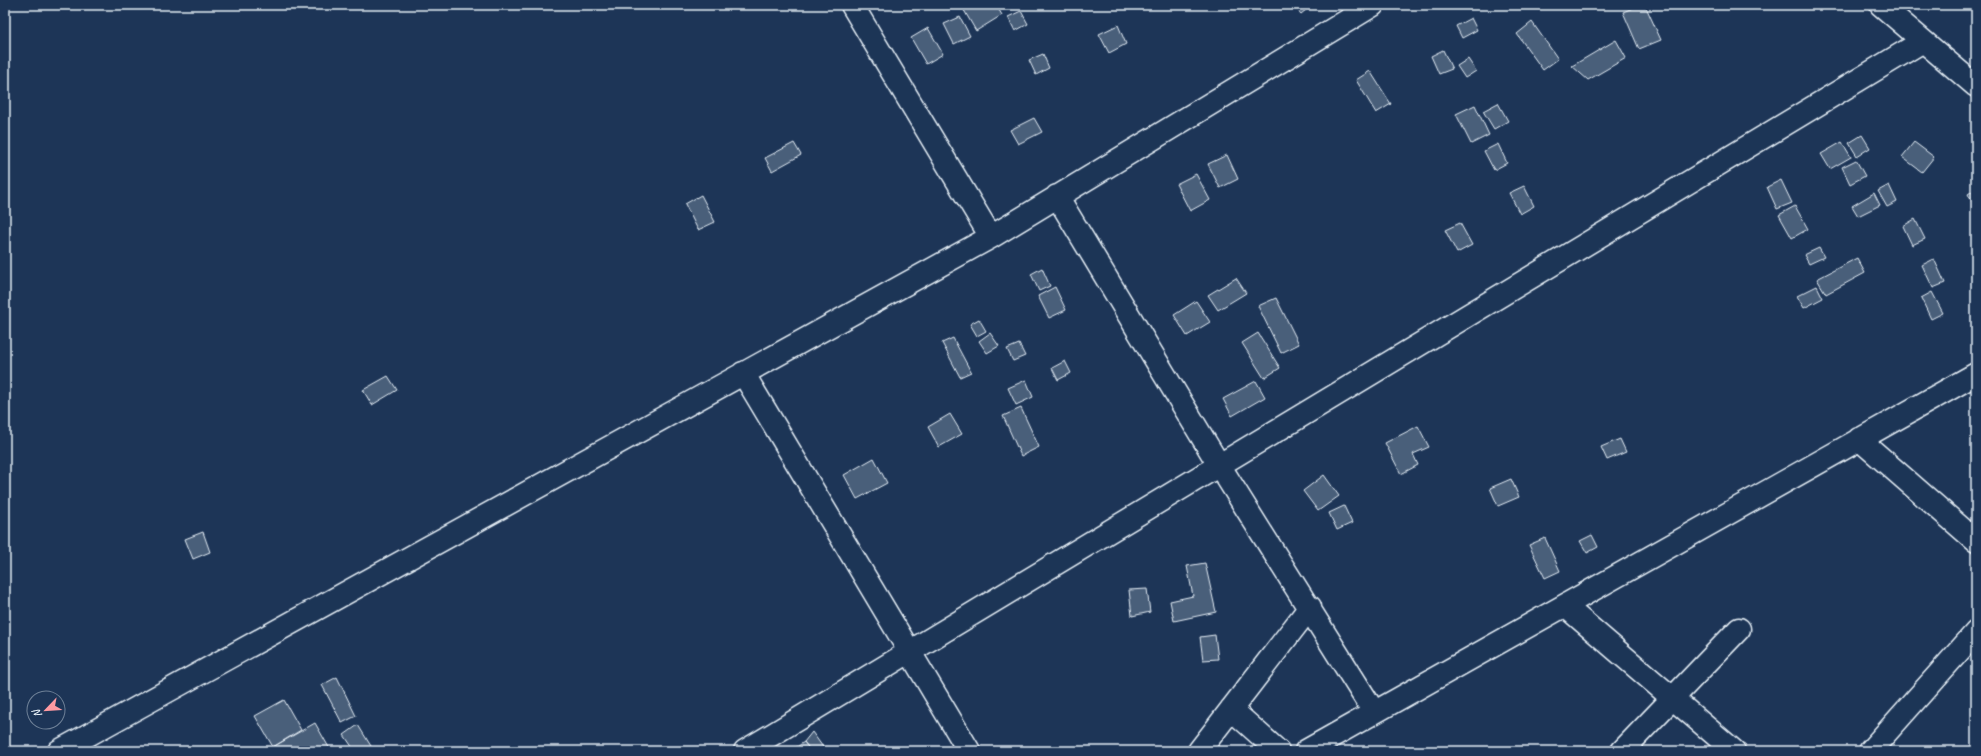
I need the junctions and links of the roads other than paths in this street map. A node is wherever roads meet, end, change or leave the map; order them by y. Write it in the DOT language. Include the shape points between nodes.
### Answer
graph roads {
  1 [pos="852,5"];
  2 [pos="1373,5"];
  3 [pos="1881,5"];
  4 [pos="1923,41"];
  5 [pos="1976,86"];
  6 [pos="1057,196"];
  7 [pos="990,237"];
  8 [pos="744,373"];
  9 [pos="1976,374"];
  10 [pos="1859,440"];
  11 [pos="1219,465"];
  12 [pos="1976,541"];
  13 [pos="1565,606"];
  14 [pos="1310,607"];
  15 [pos="1739,629"];
  16 [pos="1976,632"];
  17 [pos="910,651"];
  18 [pos="1672,699"];
  19 [pos="1232,709"];
  20 [pos="1374,712"];
  21 [pos="59,751"];
  22 [pos="745,751"];
  23 [pos="969,751"];
  24 [pos="1199,751"];
  25 [pos="1278,751"];
  26 [pos="1306,751"];
  27 [pos="1622,751"];
  28 [pos="1734,751"];
  29 [pos="1870,751"];
  1 -- 7 [label="street"];
  2 -- 6 [label="street"];
  3 -- 4 [label="street"];
  4 -- 5 [label="street"];
  4 -- 11 [label="street"];
  6 -- 7 [label="street"];
  6 -- 11 [label="street"];
  7 -- 8 [label="street"];
  8 -- 17 [label="street"];
  8 -- 21 [label="street"];
  9 -- 10 [label="street"];
  10 -- 12 [label="street"];
  10 -- 13 [label="street"];
  11 -- 14 [label="street"];
  11 -- 17 [label="street"];
  13 -- 18 [label="street"];
  13 -- 20 [label="street"];
  14 -- 19 [label="street"];
  14 -- 20 [label="street"];
  15 -- 18 [label="street"];
  16 -- 29 [label="street"];
  17 -- 22 [label="street"];
  17 -- 23 [label="street"];
  18 -- 27 [label="street"];
  18 -- 28 [label="street"];
  19 -- 24 [label="street"];
  19 -- 25 [label="street"];
  20 -- 26 [label="street"];
}
